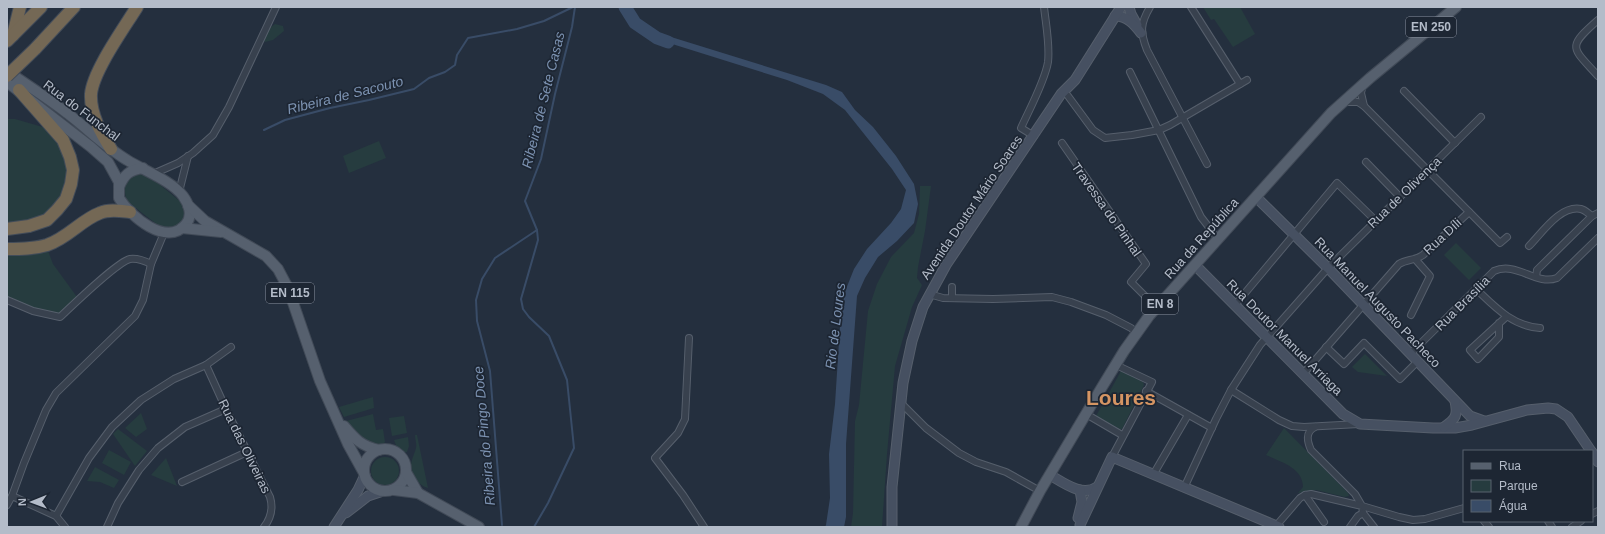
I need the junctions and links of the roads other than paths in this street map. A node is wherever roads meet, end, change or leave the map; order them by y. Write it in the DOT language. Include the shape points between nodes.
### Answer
graph roads {
  1 [pos="20,7"];
  2 [pos="41,7"];
  3 [pos="74,7"];
  4 [pos="137,7"];
  5 [pos="276,7"];
  6 [pos="1044,7"];
  7 [pos="1128,7"];
  8 [pos="1150,7"];
  9 [pos="1191,7"];
  10 [pos="1456,7"];
  11 [pos="1119,13"];
  12 [pos="1133,17"];
  13 [pos="1144,17"];
  14 [pos="1598,20"];
  15 [pos="1141,33"];
  16 [pos="10,38"];
  17 [pos="7,71"];
  18 [pos="1130,72"];
  19 [pos="7,76"];
  20 [pos="1598,76"];
  21 [pos="1247,80"];
  22 [pos="7,82"];
  23 [pos="1240,84"];
  24 [pos="1363,84"];
  25 [pos="1070,88"];
  26 [pos="19,90"];
  27 [pos="1404,91"];
  28 [pos="1343,102"];
  29 [pos="1364,106"];
  30 [pos="1481,117"];
  31 [pos="1183,118"];
  32 [pos="1159,130"];
  33 [pos="1034,136"];
  34 [pos="1062,143"];
  35 [pos="1455,143"];
  36 [pos="111,149"];
  37 [pos="188,156"];
  38 [pos="1366,162"];
  39 [pos="1207,164"];
  40 [pos="143,168"];
  41 [pos="1427,170"];
  42 [pos="153,174"];
  43 [pos="118,191"];
  44 [pos="179,192"];
  45 [pos="1256,197"];
  46 [pos="1400,197"];
  47 [pos="188,205"];
  48 [pos="130,212"];
  49 [pos="1469,212"];
  50 [pos="1595,215"];
  51 [pos="1375,220"];
  52 [pos="182,228"];
  53 [pos="7,229"];
  54 [pos="223,232"];
  55 [pos="164,233"];
  56 [pos="1293,234"];
  57 [pos="1507,237"];
  58 [pos="1598,238"];
  59 [pos="1218,239"];
  60 [pos="1529,246"];
  61 [pos="7,249"];
  62 [pos="1416,260"];
  63 [pos="152,264"];
  64 [pos="1195,265"];
  65 [pos="1328,268"];
  66 [pos="1536,277"];
  67 [pos="952,287"];
  68 [pos="1476,289"];
  69 [pos="929,294"];
  70 [pos="952,298"];
  71 [pos="7,300"];
  72 [pos="1235,305"];
  73 [pos="1363,306"];
  74 [pos="1157,308"];
  75 [pos="1411,315"];
  76 [pos="1506,317"];
  77 [pos="1499,323"];
  78 [pos="1540,328"];
  79 [pos="1138,334"];
  80 [pos="1268,337"];
  81 [pos="689,338"];
  82 [pos="231,347"];
  83 [pos="1326,347"];
  84 [pos="1410,354"];
  85 [pos="1418,362"];
  86 [pos="206,365"];
  87 [pos="1116,365"];
  88 [pos="1303,374"];
  89 [pos="1146,390"];
  90 [pos="1231,390"];
  91 [pos="1455,399"];
  92 [pos="901,403"];
  93 [pos="226,409"];
  94 [pos="335,413"];
  95 [pos="1086,414"];
  96 [pos="1188,415"];
  97 [pos="1484,421"];
  98 [pos="1360,424"];
  99 [pos="1315,427"];
  100 [pos="1444,427"];
  101 [pos="1212,428"];
  102 [pos="1122,435"];
  103 [pos="378,450"];
  104 [pos="1591,450"];
  105 [pos="247,452"];
  106 [pos="1112,457"];
  107 [pos="406,472"];
  108 [pos="364,474"];
  109 [pos="1050,475"];
  110 [pos="1153,475"];
  111 [pos="182,482"];
  112 [pos="1097,488"];
  113 [pos="1184,488"];
  114 [pos="394,490"];
  115 [pos="1080,490"];
  116 [pos="383,491"];
  117 [pos="1040,491"];
  118 [pos="418,493"];
  119 [pos="1305,495"];
  120 [pos="12,496"];
  121 [pos="7,504"];
  122 [pos="1463,508"];
  123 [pos="1362,510"];
  124 [pos="56,516"];
  125 [pos="341,516"];
  126 [pos="1324,522"];
  127 [pos="1080,526"];
  128 [pos="1278,526"];
  129 [pos="65,527"];
  130 [pos="107,527"];
  131 [pos="264,527"];
  132 [pos="334,527"];
  133 [pos="479,527"];
  134 [pos="704,527"];
  135 [pos="892,527"];
  136 [pos="1021,527"];
  137 [pos="1350,527"];
  138 [pos="1374,527"];
  1 -- 16 [label="highway"];
  2 -- 16 [label="highway"];
  3 -- 19 [label="highway, bridge"];
  4 -- 36 [label="highway" via="103,63 91,95 93,113"];
  5 -- 37 [label="street" via="229,108 213,135"];
  6 -- 33 [label="street" via="1048,61 1021,128"];
  7 -- 11 [label="street, Avenida Doutor Mário Soares"];
  7 -- 12 [label="street"];
  8 -- 13 [label="street"];
  9 -- 23 [label="street"];
  10 -- 24 [label="main road, Rua da República / EN 250"];
  11 -- 15 [label="street" via="1135,24"];
  11 -- 25 [label="street, Avenida Doutor Mário Soares"];
  12 -- 13 [label="street"];
  12 -- 15 [label="street"];
  13 -- 15 [label="street"];
  14 -- 20 [label="street" via="1576,44 1580,56"];
  15 -- 31 [label="street" via="1147,50"];
  17 -- 36 [label="main road, Rua do Funchal" via="66,112"];
  18 -- 32 [label="street"];
  21 -- 23 [label="street"];
  22 -- 26 [label="main road, Rua do Funchal"];
  23 -- 31 [label="street"];
  24 -- 28 [label="main road, Rua da República / EN 250"];
  24 -- 29 [label="street"];
  25 -- 32 [label="street" via="1093,130 1105,138"];
  25 -- 33 [label="street, Avenida Doutor Mário Soares" via="1062,94"];
  26 -- 43 [label="main road, Rua do Funchal" via="108,162 119,182"];
  26 -- 53 [label="highway" via="63,140 73,170 66,199 46,220 29,226"];
  27 -- 35 [label="street"];
  28 -- 29 [label="street" via="1358,102"];
  28 -- 45 [label="main road, Rua da República / EN 250"];
  29 -- 41 [label="street"];
  30 -- 35 [label="street, Rua de Olivença"];
  31 -- 32 [label="street"];
  31 -- 39 [label="street"];
  32 -- 59 [label="street" via="1201,217"];
  33 -- 69 [label="street, Avenida Doutor Mário Soares"];
  34 -- 74 [label="street, Travessa do Pinhal" via="1146,264 1131,282"];
  35 -- 41 [label="street, Rua de Olivença"];
  36 -- 40 [label="main road, Rua do Funchal"];
  37 -- 42 [label="street"];
  37 -- 44 [label="street"];
  38 -- 46 [label="street"];
  40 -- 42 [label="main road, Rua do Funchal"];
  40 -- 43 [label="main road" via="128,172 122,178"];
  41 -- 46 [label="street, Rua de Olivença"];
  41 -- 49 [label="street"];
  42 -- 44 [label="main road, Rua do Funchal"];
  43 -- 48 [label="main road, Rua do Funchal" via="119,198"];
  44 -- 47 [label="main road, Rua do Funchal"];
  45 -- 56 [label="street, Rua Manuel Augusto Pacheco"];
  45 -- 59 [label="main road, Rua da República / EN 250"];
  46 -- 51 [label="street, Rua de Olivença"];
  47 -- 52 [label="main road" via="190,215"];
  47 -- 54 [label="main road, Rua do Funchal"];
  48 -- 55 [label="main road, Rua do Funchal" via="153,229"];
  48 -- 61 [label="highway" via="101,212 47,245"];
  49 -- 57 [label="street" via="1500,243"];
  49 -- 62 [label="street, Rua Díli"];
  50 -- 60 [label="street" via="1582,209 1566,212 1544,228"];
  50 -- 66 [label="street" via="1537,270"];
  51 -- 56 [label="street" via="1337,183"];
  51 -- 65 [label="street, Rua de Olivença"];
  52 -- 54 [label="main road, Rua do Funchal"];
  52 -- 55 [label="main road, Rua do Funchal"];
  54 -- 94 [label="main road, Rua do Funchal / EN 115" via="266,256 278,269 288,288 320,381"];
  55 -- 63 [label="street"];
  56 -- 65 [label="street, Rua Manuel Augusto Pacheco"];
  56 -- 72 [label="street"];
  58 -- 66 [label="street, Rua Brasília" via="1557,278 1552,280"];
  59 -- 64 [label="main road, Rua da República / EN 250"];
  62 -- 73 [label="street, Rua Díli" via="1399,264"];
  62 -- 75 [label="street" via="1430,276"];
  63 -- 71 [label="street" via="141,259 129,259 114,268 60,316 33,311"];
  63 -- 120 [label="street" via="143,300 135,316 56,393"];
  64 -- 72 [label="street, Rua Doutor Manuel Arriaga"];
  64 -- 74 [label="main road, Rua da República / EN 8"];
  65 -- 73 [label="street, Rua Manuel Augusto Pacheco"];
  65 -- 80 [label="street, Rua de Olivença"];
  66 -- 68 [label="street, Rua Brasília" via="1518,270 1501,268 1494,271"];
  67 -- 70 [label="street"];
  68 -- 76 [label="street"];
  68 -- 84 [label="street, Rua Brasília"];
  69 -- 70 [label="street"];
  69 -- 92 [label="street, Avenida Doutor Mário Soares" via="906,362"];
  70 -- 79 [label="street" via="1052,297 1106,315"];
  72 -- 80 [label="street, Rua Doutor Manuel Arriaga"];
  73 -- 83 [label="street, Rua Díli"];
  73 -- 84 [label="street, Rua Manuel Augusto Pacheco"];
  74 -- 79 [label="main road, Rua da República / EN 8"];
  76 -- 77 [label="street"];
  76 -- 78 [label="street" via="1520,324"];
  77 -- 77 [label="street" via="1470,350 1478,359 1499,336"];
  79 -- 87 [label="main road, Rua da República / EN 8"];
  80 -- 88 [label="street, Rua Doutor Manuel Arriaga"];
  80 -- 90 [label="street, Rua de Olivença"];
  81 -- 134 [label="street" via="685,419 678,433 655,458"];
  82 -- 86 [label="street"];
  83 -- 85 [label="street" via="1344,364 1364,343 1400,379"];
  83 -- 88 [label="street, Rua Díli"];
  84 -- 85 [label="street, Rua Manuel Augusto Pacheco"];
  85 -- 91 [label="street, Rua Manuel Augusto Pacheco"];
  86 -- 93 [label="street, Rua das Oliveiras"];
  86 -- 124 [label="street" via="174,379 141,400 112,427 89,458"];
  87 -- 89 [label="street" via="1152,382"];
  87 -- 95 [label="main road, Rua da República / EN 8"];
  88 -- 98 [label="street, Rua Doutor Manuel Arriaga" via="1343,414"];
  89 -- 96 [label="street"];
  89 -- 102 [label="street"];
  90 -- 99 [label="street" via="1292,426"];
  90 -- 101 [label="street, Rua de Olivença"];
  91 -- 97 [label="street, Rua Manuel Augusto Pacheco" via="1470,416"];
  91 -- 100 [label="street" via="1456,416"];
  92 -- 117 [label="street" via="932,433 958,453 1006,472"];
  92 -- 135 [label="street, Avenida Doutor Mário Soares" via="892,487"];
  93 -- 105 [label="street, Rua das Oliveiras"];
  93 -- 130 [label="street" via="185,427 158,448 139,470 118,503"];
  94 -- 103 [label="main road, Rua do Funchal" via="355,440"];
  94 -- 108 [label="main road, Rua do Funchal"];
  95 -- 102 [label="street"];
  95 -- 109 [label="main road, Rua da República / EN 8"];
  96 -- 101 [label="street"];
  96 -- 110 [label="street"];
  97 -- 100 [label="street" via="1472,425"];
  97 -- 104 [label="street" via="1538,408 1556,409 1568,417"];
  98 -- 99 [label="street"];
  98 -- 100 [label="street"];
  99 -- 123 [label="street" via="1309,431 1307,437 1311,450 1355,494"];
  101 -- 113 [label="street, Rua de Olivença"];
  102 -- 106 [label="street"];
  103 -- 107 [label="main road, Rua do Funchal" via="387,449 399,454 406,465"];
  103 -- 108 [label="main road" via="368,458"];
  105 -- 111 [label="street"];
  105 -- 131 [label="street, Rua das Oliveiras" via="272,503 268,522"];
  106 -- 110 [label="street"];
  106 -- 112 [label="street"];
  107 -- 114 [label="main road" via="400,486"];
  107 -- 118 [label="main road, Rua do Funchal"];
  108 -- 116 [label="main road, Rua do Funchal" via="371,486"];
  108 -- 125 [label="street" via="358,490"];
  109 -- 115 [label="street"];
  109 -- 117 [label="main road, Rua da República / EN 8"];
  110 -- 113 [label="street"];
  112 -- 115 [label="street" via="1091,491"];
  112 -- 127 [label="street"];
  113 -- 128 [label="street"];
  114 -- 116 [label="main road"];
  114 -- 118 [label="main road"];
  115 -- 127 [label="street"];
  116 -- 125 [label="street" via="368,496"];
  117 -- 136 [label="main road, Rua da República / EN 8"];
  118 -- 133 [label="main road"];
  119 -- 123 [label="street" via="1310,494"];
  119 -- 126 [label="street"];
  119 -- 128 [label="street"];
  120 -- 121 [label="street"];
  120 -- 124 [label="street"];
  122 -- 123 [label="street" via="1413,520"];
  123 -- 137 [label="street"];
  123 -- 138 [label="street"];
  124 -- 129 [label="street"];
  125 -- 132 [label="street"];
}
